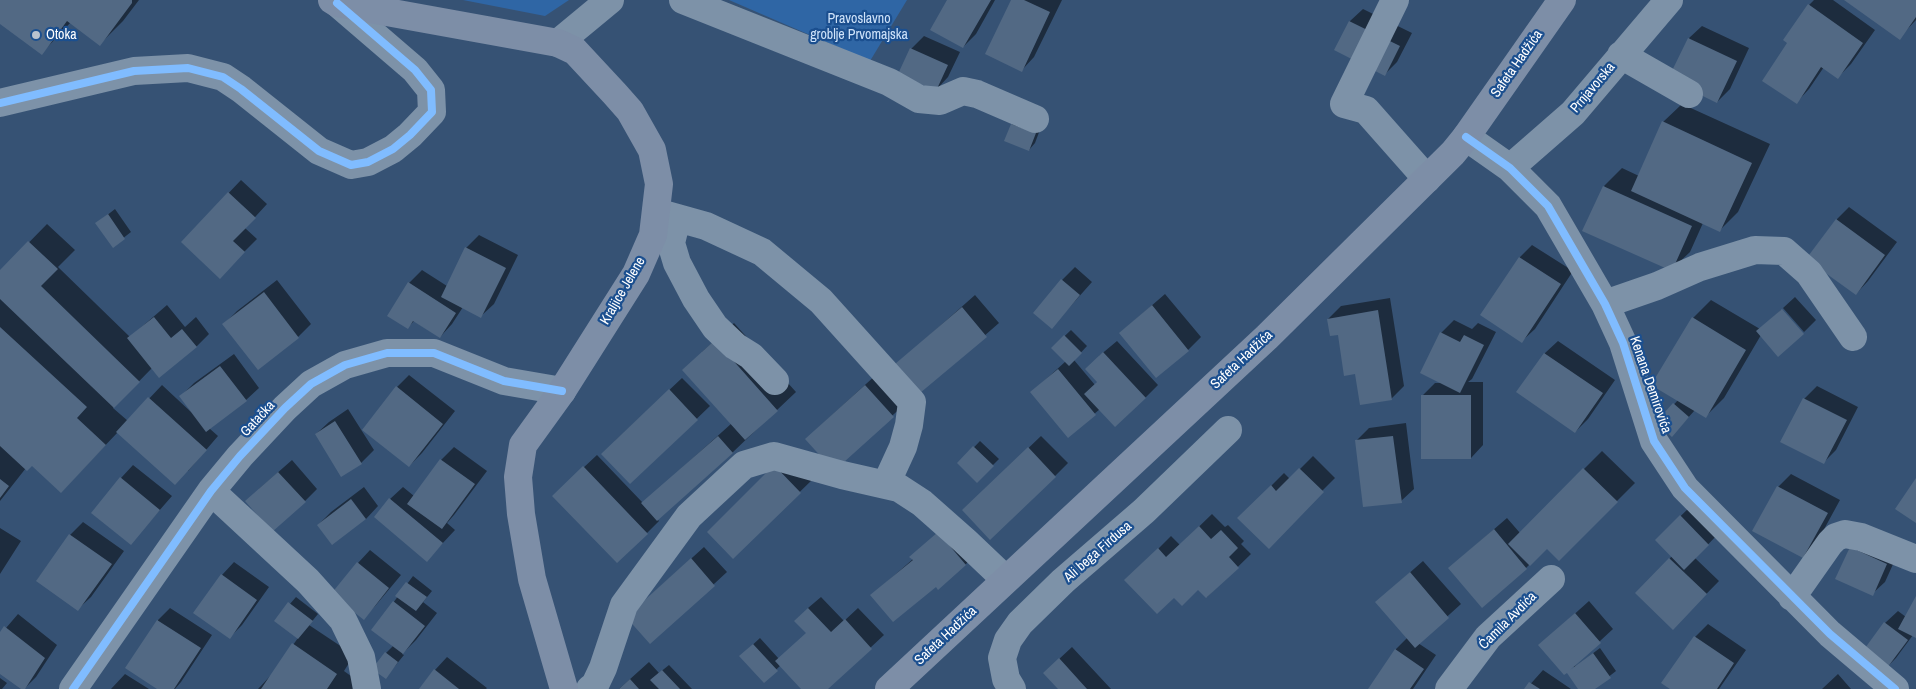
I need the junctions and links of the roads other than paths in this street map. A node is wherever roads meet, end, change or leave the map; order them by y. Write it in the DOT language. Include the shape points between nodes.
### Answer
graph roads {
  1 [pos="610,0"];
  2 [pos="683,0"];
  3 [pos="1395,0"];
  4 [pos="1562,0"];
  5 [pos="1669,0"];
  6 [pos="334,1"];
  7 [pos="558,43"];
  8 [pos="1621,55"];
  9 [pos="1689,94"];
  10 [pos="0,103"];
  11 [pos="1035,119"];
  12 [pos="1466,137"];
  13 [pos="1510,168"];
  14 [pos="1427,180"];
  15 [pos="666,215"];
  16 [pos="1605,304"];
  17 [pos="1854,337"];
  18 [pos="775,382"];
  19 [pos="562,391"];
  20 [pos="1228,430"];
  21 [pos="886,484"];
  22 [pos="211,492"];
  23 [pos="1916,559"];
  24 [pos="1551,579"];
  25 [pos="1005,580"];
  26 [pos="1792,596"];
  27 [pos="73,689"];
  28 [pos="367,689"];
  29 [pos="564,689"];
  30 [pos="590,689"];
  31 [pos="889,689"];
  32 [pos="1012,689"];
  33 [pos="1449,689"];
  34 [pos="1895,689"];
  1 -- 7 [label="street"];
  2 -- 11 [label="street" via="889,82 919,99 940,101 963,91"];
  3 -- 14 [label="street" via="1344,104 1366,110"];
  4 -- 12 [label="main road, Safeta Hadžića"];
  5 -- 8 [label="street, Prnjavorska"];
  6 -- 7 [label="main road, Kraljice Jelene"];
  6 -- 10 [label="street" via="415,70 432,90 432,112 393,149 368,162 351,164 319,151 223,77 188,68 134,71"];
  7 -- 15 [label="main road, Kraljice Jelene" via="575,51 630,111 652,150"];
  8 -- 9 [label="street"];
  8 -- 13 [label="street, Prnjavorska" via="1573,113"];
  12 -- 13 [label="street, Kenana Demirovića"];
  12 -- 14 [label="main road, Safeta Hadžića"];
  13 -- 16 [label="street, Kenana Demirovića" via="1548,206"];
  14 -- 25 [label="main road, Safeta Hadžića" via="1267,337"];
  15 -- 18 [label="street" via="677,263 696,299 715,327 751,356"];
  15 -- 19 [label="main road, Kraljice Jelene" via="653,234 636,274"];
  15 -- 21 [label="street" via="706,226 762,252 821,301 912,402 904,447"];
  16 -- 17 [label="street" via="1700,266 1755,250 1784,251 1809,272"];
  16 -- 26 [label="street, Kenana Demirovića" via="1623,343 1654,441 1685,488"];
  19 -- 22 [label="street, Gatačka" via="504,381 434,353 387,353 345,365 311,384 285,408"];
  19 -- 29 [label="main road, Kraljice Jelene" via="523,445 518,477 532,579"];
  20 -- 32 [label="street, Ali bega Firdusa" via="1020,623 1008,640 1002,658 1006,679"];
  21 -- 25 [label="street" via="900,488 922,503"];
  21 -- 30 [label="street" via="842,476 774,456 744,465 689,516 624,606 604,668"];
  22 -- 27 [label="street, Gatačka"];
  22 -- 28 [label="street" via="308,581 343,620 361,657"];
  23 -- 26 [label="street" via="1845,534 1830,543"];
  24 -- 33 [label="street, Ćamila Avdića" via="1488,637"];
  25 -- 31 [label="main road, Safeta Hadžića"];
  26 -- 34 [label="street, Kenana Demirovića" via="1830,634"];
}
